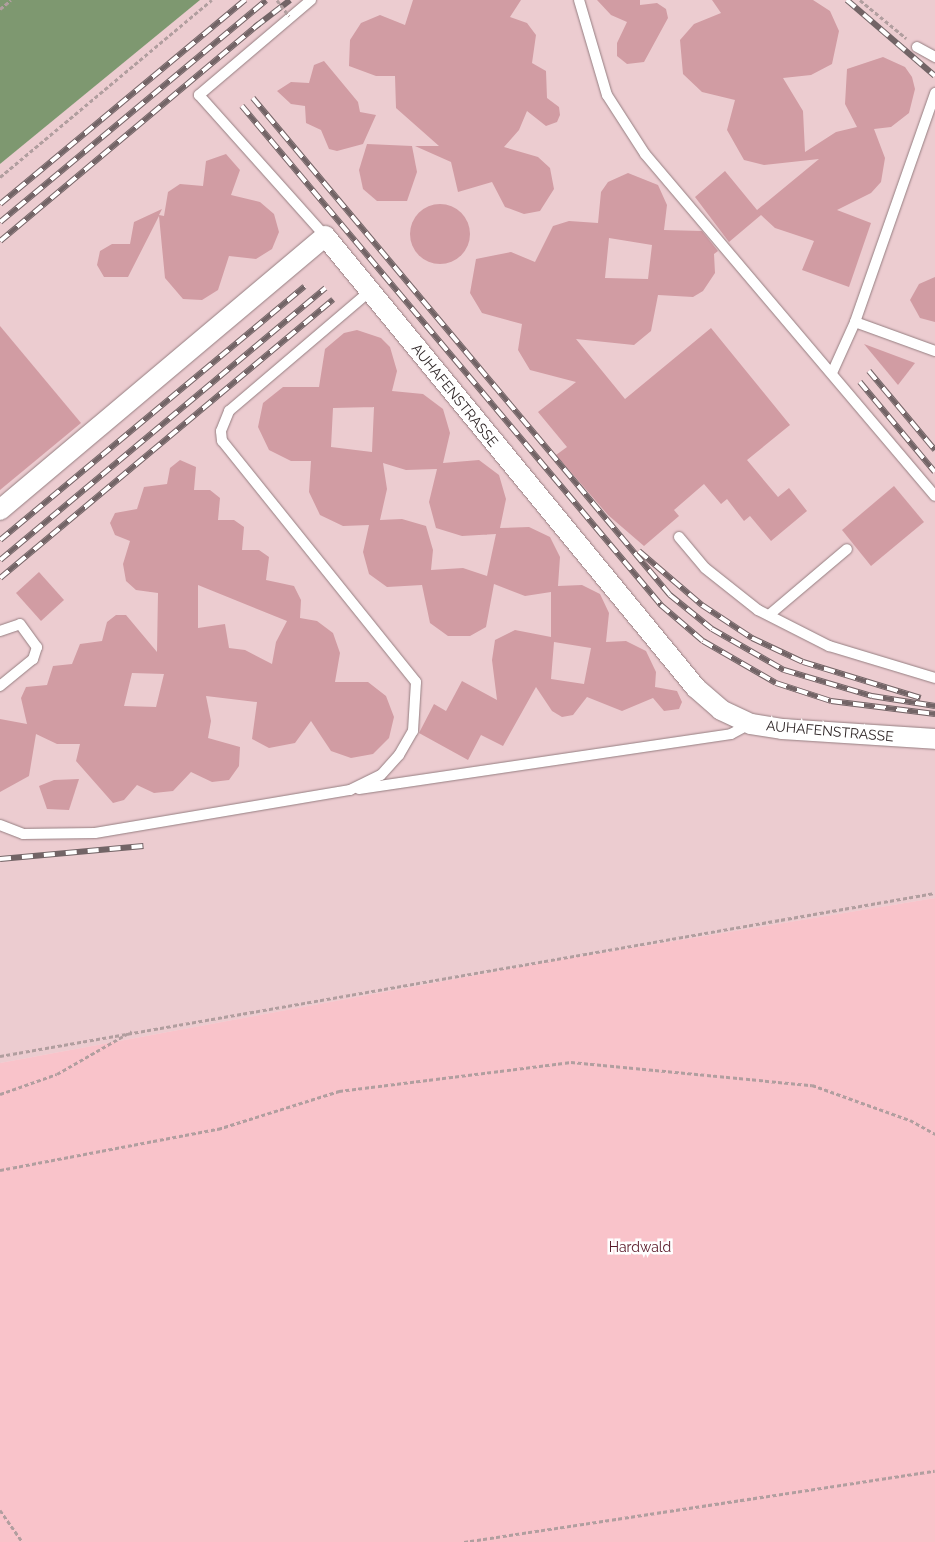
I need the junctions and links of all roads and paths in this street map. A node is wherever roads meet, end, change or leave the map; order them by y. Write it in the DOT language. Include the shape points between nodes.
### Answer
graph roads {
  1 [pos="11,0"];
  2 [pos="214,0"];
  3 [pos="277,0"];
  4 [pos="312,0"];
  5 [pos="579,0"];
  6 [pos="860,0"];
  7 [pos="0,9"];
  8 [pos="289,16"];
  9 [pos="916,47"];
  10 [pos="935,57"];
  11 [pos="935,93"];
  12 [pos="0,176"];
  13 [pos="325,236"];
  14 [pos="370,291"];
  15 [pos="855,322"];
  16 [pos="935,351"];
  17 [pos="832,373"];
  18 [pos="935,496"];
  19 [pos="0,510"];
  20 [pos="679,536"];
  21 [pos="847,549"];
  22 [pos="769,616"];
  23 [pos="0,630"];
  24 [pos="935,678"];
  25 [pos="0,686"];
  26 [pos="751,724"];
  27 [pos="935,739"];
  28 [pos="350,790"];
  29 [pos="0,825"];
  30 [pos="935,893"];
  31 [pos="135,1029"];
  32 [pos="0,1056"];
  33 [pos="0,1094"];
  34 [pos="935,1134"];
  35 [pos="0,1170"];
  36 [pos="935,1471"];
  37 [pos="0,1510"];
  38 [pos="22,1542"];
  39 [pos="464,1542"];
  1 -- 7 [label="path"];
  2 -- 12 [label="path"];
  3 -- 8 [label="path, bridge"];
  4 -- 8 [label="lane"];
  5 -- 17 [label="lane" via="607,95 645,154"];
  6 -- 9 [label="path"];
  8 -- 13 [label="lane" via="200,95"];
  9 -- 10 [label="lane"];
  11 -- 15 [label="lane"];
  13 -- 14 [label="street, AUHAFENSTRASSE"];
  13 -- 19 [label="street"];
  14 -- 26 [label="street, AUHAFENSTRASSE" via="696,688 721,710"];
  14 -- 28 [label="lane" via="229,411 221,431 222,441 416,682 413,731 399,755 381,774"];
  15 -- 16 [label="lane"];
  15 -- 17 [label="lane"];
  17 -- 18 [label="lane"];
  20 -- 22 [label="lane" via="705,568"];
  21 -- 22 [label="lane"];
  22 -- 24 [label="lane" via="829,646"];
  23 -- 25 [label="lane" via="20,624 37,647 33,659"];
  26 -- 27 [label="street, AUHAFENSTRASSE"];
  26 -- 28 [label="lane" via="731,734"];
  28 -- 29 [label="lane" via="95,833 23,834"];
  30 -- 31 [label="path"];
  31 -- 32 [label="path"];
  31 -- 33 [label="path" via="57,1074"];
  34 -- 35 [label="path" via="910,1120 812,1085 571,1062 339,1090 218,1129"];
  36 -- 39 [label="path"];
  37 -- 38 [label="path"];
}
